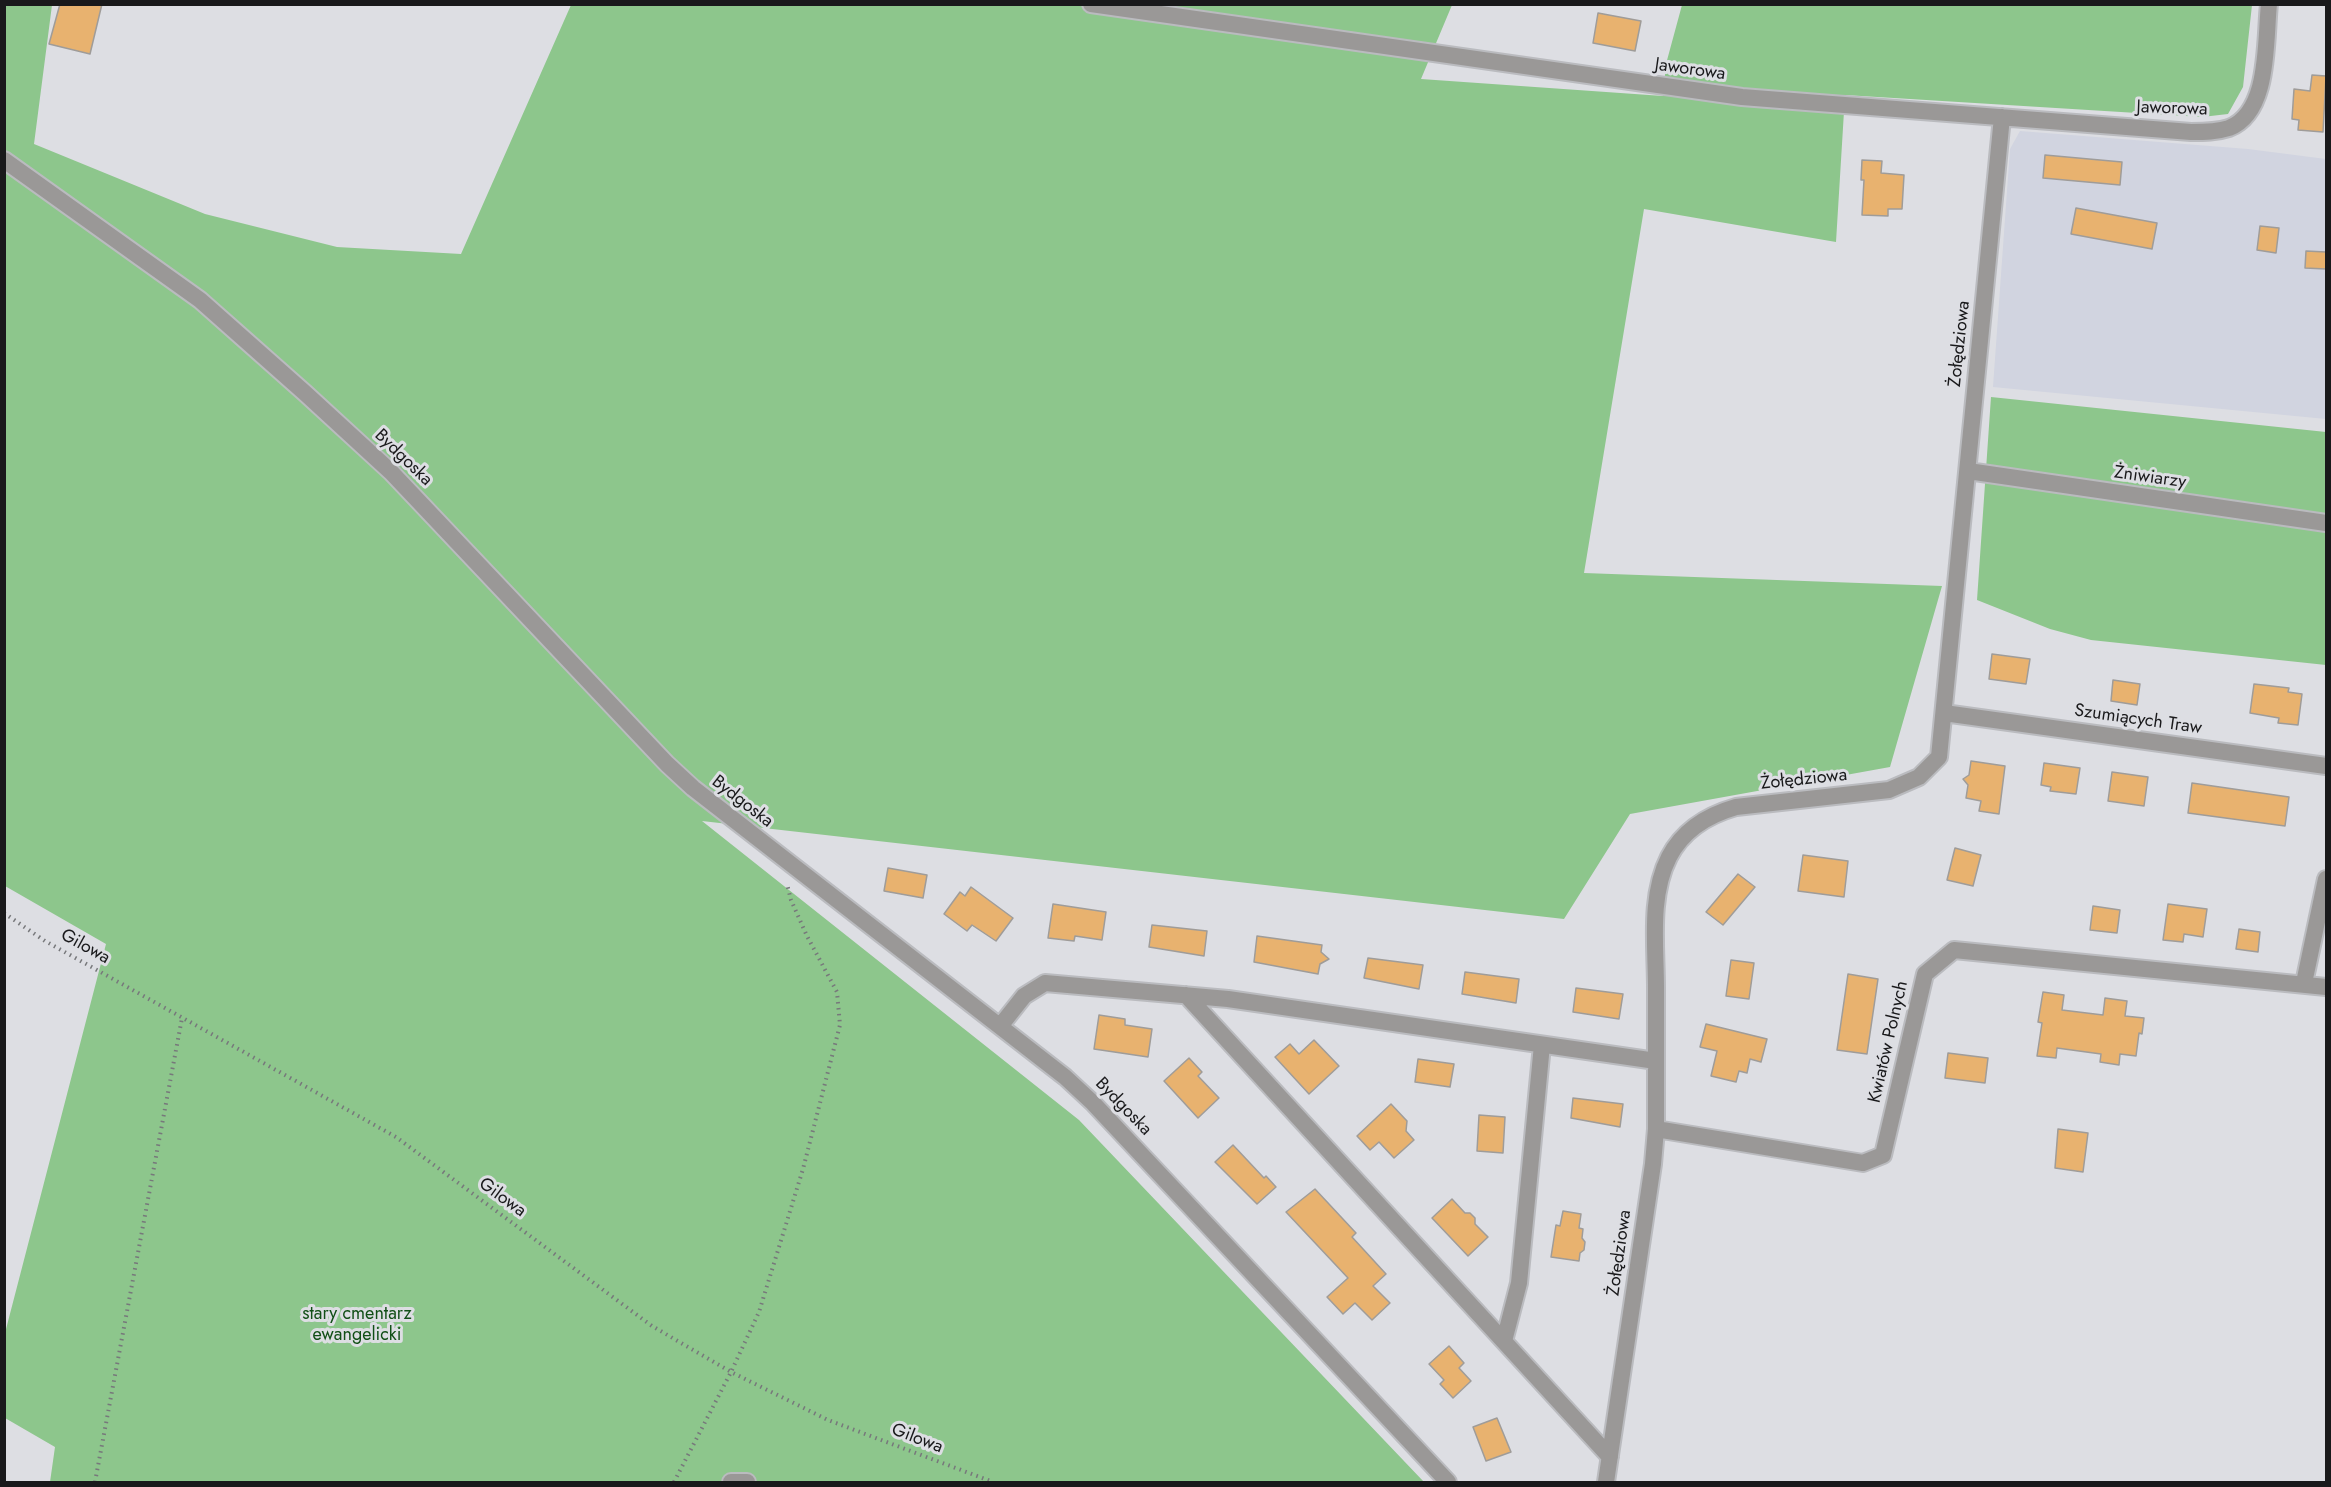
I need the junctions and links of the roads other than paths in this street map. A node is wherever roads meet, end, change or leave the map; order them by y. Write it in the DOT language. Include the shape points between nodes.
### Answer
graph roads {
  1 [pos="1091,4"];
  2 [pos="2269,4"];
  3 [pos="2002,117"];
  4 [pos="4,160"];
  5 [pos="1968,471"];
  6 [pos="2326,522"];
  7 [pos="1944,713"];
  8 [pos="2326,766"];
  9 [pos="2326,879"];
  10 [pos="2304,983"];
  11 [pos="2326,987"];
  12 [pos="1186,995"];
  13 [pos="1001,1025"];
  14 [pos="1542,1045"];
  15 [pos="1656,1061"];
  16 [pos="1656,1129"];
  17 [pos="1504,1341"];
  18 [pos="1610,1457"];
  19 [pos="731,1482"];
  20 [pos="747,1482"];
  21 [pos="1448,1482"];
  22 [pos="1606,1482"];
  1 -- 3 [label="street, Jaworowa" via="1743,97"];
  2 -- 3 [label="street, Jaworowa" via="2261,82 2251,110 2229,128 2191,132"];
  3 -- 5 [label="street, Żołędziowa"];
  4 -- 13 [label="street, Bydgoska" via="200,300 238,332 391,472 693,788"];
  5 -- 6 [label="street, Żniwiarzy"];
  5 -- 7 [label="street, Żołędziowa"];
  7 -- 8 [label="street, Szumiących Traw"];
  7 -- 15 [label="street, Żołędziowa" via="1939,757 1919,777 1889,790 1736,807 1706,819 1680,842 1669,857 1658,894"];
  9 -- 10 [label="street"];
  10 -- 11 [label="street, Kwiatów Polnych"];
  10 -- 16 [label="street, Kwiatów Polnych" via="1954,950 1925,974 1883,1155 1863,1163"];
  12 -- 13 [label="street" via="1045,983 1024,996"];
  12 -- 14 [label="street"];
  12 -- 17 [label="street"];
  13 -- 21 [label="street, Bydgoska" via="1094,1103"];
  14 -- 15 [label="street"];
  14 -- 17 [label="street" via="1519,1283"];
  15 -- 16 [label="street, Żołędziowa"];
  16 -- 18 [label="street, Żołędziowa"];
  17 -- 18 [label="street"];
  18 -- 22 [label="street, Żołędziowa"];
  19 -- 20 [label="street"];
}
